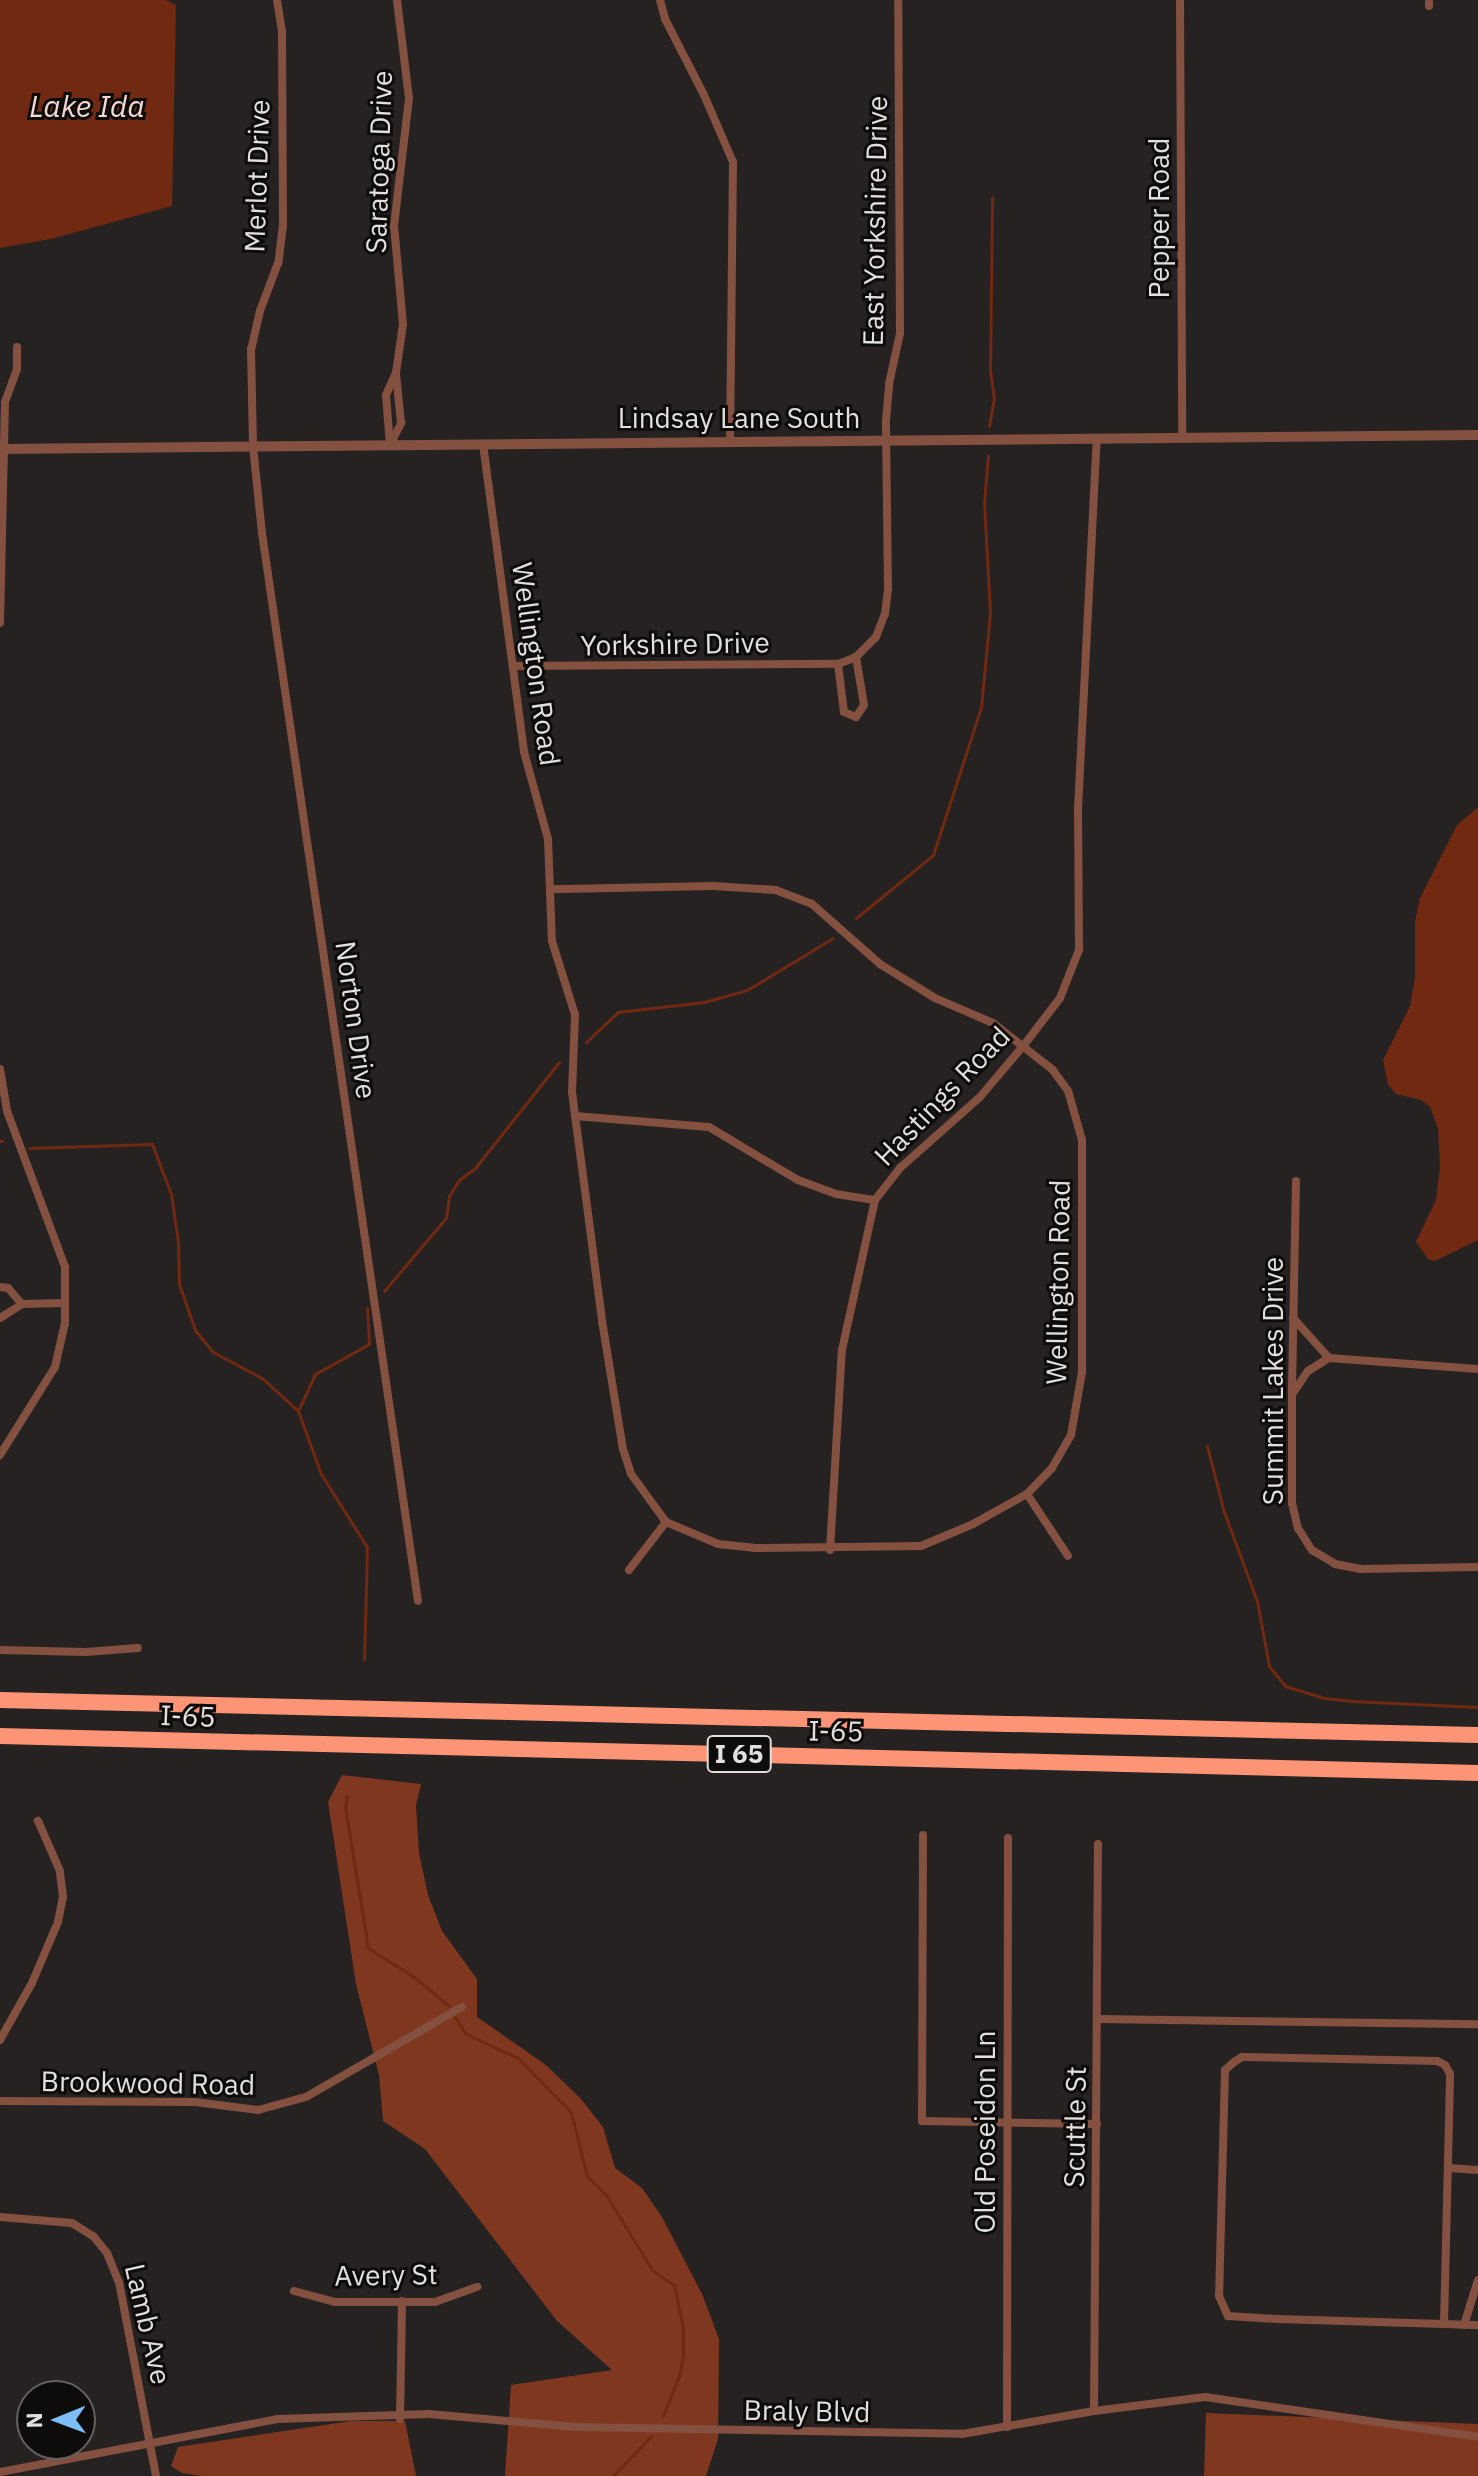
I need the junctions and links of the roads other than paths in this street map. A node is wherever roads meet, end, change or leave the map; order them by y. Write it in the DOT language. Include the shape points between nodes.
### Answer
graph roads {
  1 [pos="277,0"];
  2 [pos="397,0"];
  3 [pos="660,0"];
  4 [pos="898,0"];
  5 [pos="1180,0"];
  6 [pos="17,347"];
  7 [pos="396,373"];
  8 [pos="1478,435"];
  9 [pos="1182,436"];
  10 [pos="1097,439"];
  11 [pos="887,441"];
  12 [pos="730,443"];
  13 [pos="483,444"];
  14 [pos="253,446"];
  15 [pos="390,446"];
  16 [pos="1,448"];
  17 [pos="0,623"];
  18 [pos="856,657"];
  19 [pos="838,664"];
  20 [pos="513,666"];
  21 [pos="550,889"];
  22 [pos="1024,1045"];
  23 [pos="0,1069"];
  24 [pos="575,1116"];
  25 [pos="1296,1181"];
  26 [pos="875,1200"];
  27 [pos="0,1287"];
  28 [pos="65,1303"];
  29 [pos="22,1304"];
  30 [pos="0,1318"];
  31 [pos="1293,1318"];
  32 [pos="1329,1358"];
  33 [pos="1478,1369"];
  34 [pos="1292,1395"];
  35 [pos="0,1455"];
  36 [pos="1027,1494"];
  37 [pos="666,1522"];
  38 [pos="830,1550"];
  39 [pos="1068,1556"];
  40 [pos="1478,1567"];
  41 [pos="629,1570"];
  42 [pos="418,1601"];
  43 [pos="138,1648"];
  44 [pos="0,1650"];
  45 [pos="0,1700"];
  46 [pos="1478,1735"];
  47 [pos="0,1736"];
  48 [pos="1478,1773"];
  49 [pos="38,1821"];
  50 [pos="923,1835"];
  51 [pos="1008,1838"];
  52 [pos="1098,1844"];
  53 [pos="462,2007"];
  54 [pos="1098,2019"];
  55 [pos="1478,2024"];
  56 [pos="0,2040"];
  57 [pos="0,2101"];
  58 [pos="1006,2123"];
  59 [pos="1097,2124"];
  60 [pos="1448,2168"];
  61 [pos="1478,2170"];
  62 [pos="0,2217"];
  63 [pos="1478,2280"];
  64 [pos="477,2287"];
  65 [pos="294,2291"];
  66 [pos="402,2301"];
  67 [pos="1444,2324"];
  68 [pos="1464,2325"];
  69 [pos="1478,2325"];
  70 [pos="1094,2411"];
  71 [pos="400,2418"];
  72 [pos="1007,2427"];
  73 [pos="1478,2437"];
  74 [pos="152,2440"];
  75 [pos="0,2472"];
  76 [pos="156,2476"];
  1 -- 14 [label="street, Merlot Drive" via="282,31 283,225 278,263 251,349"];
  2 -- 7 [label="street, Saratoga Drive" via="409,98 394,226 403,324"];
  3 -- 12 [label="street" via="733,162"];
  4 -- 11 [label="street, East Yorkshire Drive" via="900,333 889,384"];
  5 -- 9 [label="street, Pepper Road"];
  6 -- 16 [label="street"];
  7 -- 15 [label="street, Saratoga Drive" via="386,395"];
  7 -- 15 [label="street, Saratoga Drive" via="401,423"];
  8 -- 9 [label="street, Lindsay Lane South"];
  9 -- 10 [label="street, Lindsay Lane South"];
  10 -- 11 [label="street, Lindsay Lane South"];
  10 -- 22 [label="street, Hastings Road" via="1078,809 1081,937 1060,998"];
  11 -- 12 [label="street, Lindsay Lane South"];
  11 -- 18 [label="street" via="885,614 876,637"];
  12 -- 13 [label="street, Lindsay Lane South"];
  13 -- 15 [label="street, Lindsay Lane South"];
  13 -- 20 [label="street, Wellington Road"];
  14 -- 15 [label="street, Lindsay Lane South"];
  14 -- 16 [label="street, Lindsay Lane South"];
  14 -- 42 [label="street, Norton Drive"];
  16 -- 17 [label="street"];
  18 -- 19 [label="street, Yorkshire Drive"];
  18 -- 19 [label="street" via="864,705 856,717 844,712"];
  19 -- 20 [label="street, Yorkshire Drive"];
  20 -- 21 [label="street, Wellington Road" via="532,790 548,839"];
  21 -- 22 [label="street, Wellington Road" via="776,890 812,904 880,964"];
  21 -- 24 [label="street, Wellington Road" via="552,941 575,1015"];
  22 -- 26 [label="street, Hastings Road" via="980,1097 900,1168"];
  22 -- 36 [label="street, Wellington Road" via="1068,1091 1082,1140 1083,1179 1082,1372 1071,1435 1052,1468"];
  23 -- 28 [label="street" via="7,1111 65,1267"];
  24 -- 26 [label="street" via="709,1127 798,1180"];
  24 -- 37 [label="street, Wellington Road" via="623,1449 631,1474"];
  25 -- 31 [label="street, Summit Lakes Drive"];
  26 -- 38 [label="street, Hastings Road" via="842,1350"];
  27 -- 29 [label="street" via="8,1288"];
  28 -- 29 [label="street"];
  28 -- 35 [label="street" via="55,1367"];
  29 -- 30 [label="street"];
  31 -- 32 [label="street"];
  31 -- 34 [label="street, Summit Lakes Drive"];
  32 -- 33 [label="street"];
  32 -- 34 [label="street" via="1308,1371"];
  34 -- 40 [label="street, Summit Lakes Drive" via="1292,1503 1298,1528 1312,1550 1335,1564 1360,1569"];
  36 -- 38 [label="street, Wellington Road" via="921,1546"];
  36 -- 39 [label="street"];
  37 -- 38 [label="street, Wellington Road" via="718,1544"];
  37 -- 41 [label="street"];
  43 -- 44 [label="street"];
  45 -- 46 [label="highway, I 65"];
  47 -- 48 [label="highway, I-65 / I 65"];
  49 -- 56 [label="street" via="60,1871 61,1910 49,1947"];
  50 -- 58 [label="street" via="922,2121"];
  51 -- 58 [label="street, Old Poseidon Ln"];
  52 -- 54 [label="street, Scuttle St"];
  53 -- 57 [label="street, Brookwood Road" via="306,2097 258,2110 195,2102"];
  54 -- 55 [label="street"];
  54 -- 59 [label="street, Scuttle St"];
  58 -- 59 [label="street"];
  58 -- 72 [label="street, Old Poseidon Ln"];
  59 -- 70 [label="street, Scuttle St"];
  60 -- 61 [label="street"];
  60 -- 67 [label="street"];
  60 -- 67 [label="street" via="1450,2074 1437,2061 1242,2057 1225,2070 1219,2296 1228,2316"];
  62 -- 74 [label="street, Lamb Ave" via="72,2223 107,2253 119,2282"];
  63 -- 68 [label="street"];
  64 -- 66 [label="street, Avery St" via="435,2302"];
  65 -- 66 [label="street, Avery St" via="335,2302"];
  66 -- 71 [label="street"];
  67 -- 68 [label="street"];
  68 -- 69 [label="street"];
  70 -- 72 [label="street, Braly Blvd"];
  70 -- 73 [label="street, Braly Blvd" via="1205,2397"];
  71 -- 72 [label="street, Braly Blvd" via="429,2414 575,2427 741,2432 948,2435"];
  71 -- 74 [label="street, Braly Blvd" via="277,2419"];
  74 -- 75 [label="street"];
  74 -- 76 [label="street, Lamb Ave"];
}
